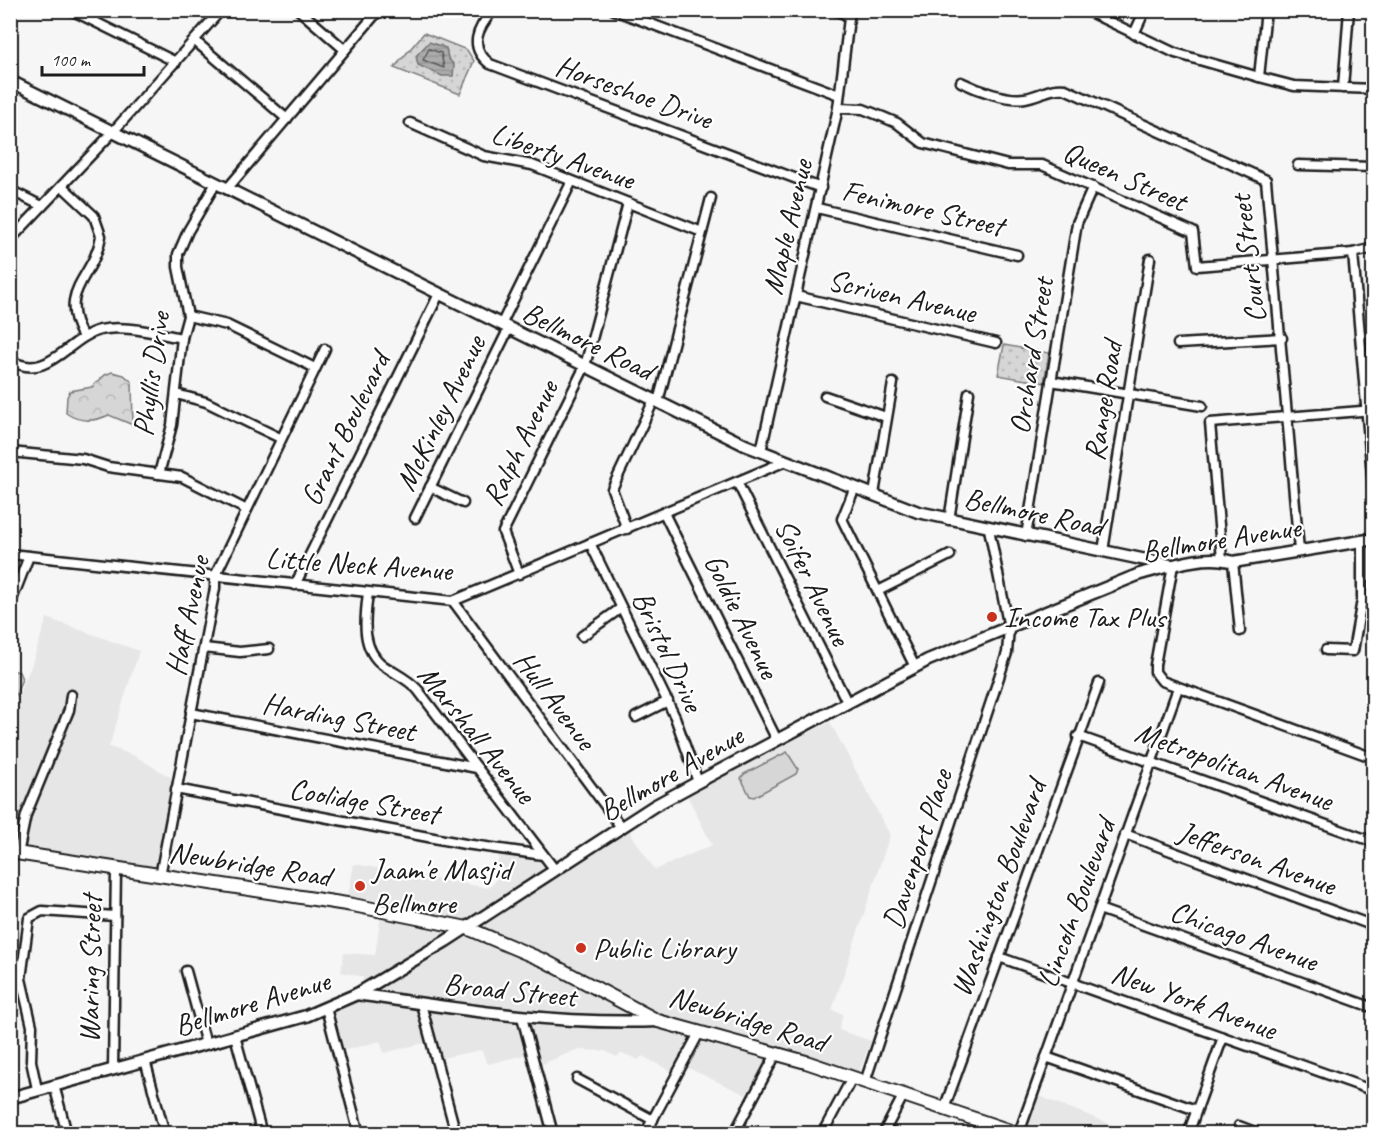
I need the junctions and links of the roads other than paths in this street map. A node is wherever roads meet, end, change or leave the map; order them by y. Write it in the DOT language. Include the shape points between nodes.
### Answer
graph roads {
  1 [pos="71,10"];
  2 [pos="221,10"];
  3 [pos="299,10"];
  4 [pos="379,10"];
  5 [pos="493,10"];
  6 [pos="614,10"];
  7 [pos="835,10"];
  8 [pos="1085,10"];
  9 [pos="1145,10"];
  10 [pos="1266,10"];
  11 [pos="1349,10"];
  12 [pos="849,13"];
  13 [pos="1134,34"];
  14 [pos="195,41"];
  15 [pos="345,50"];
  16 [pos="176,62"];
  17 [pos="1258,77"];
  18 [pos="10,81"];
  19 [pos="962,82"];
  20 [pos="1343,88"];
  21 [pos="1374,89"];
  22 [pos="839,95"];
  23 [pos="838,108"];
  24 [pos="287,119"];
  25 [pos="410,123"];
  26 [pos="112,133"];
  27 [pos="1298,165"];
  28 [pos="1374,167"];
  29 [pos="572,181"];
  30 [pos="216,183"];
  31 [pos="62,186"];
  32 [pos="1093,187"];
  33 [pos="821,188"];
  34 [pos="227,189"];
  35 [pos="10,190"];
  36 [pos="711,198"];
  37 [pos="628,203"];
  38 [pos="42,206"];
  39 [pos="817,208"];
  40 [pos="702,232"];
  41 [pos="10,240"];
  42 [pos="1374,248"];
  43 [pos="1353,253"];
  44 [pos="1017,255"];
  45 [pos="1150,259"];
  46 [pos="1275,261"];
  47 [pos="439,294"];
  48 [pos="796,296"];
  49 [pos="188,316"];
  50 [pos="505,326"];
  51 [pos="83,337"];
  52 [pos="182,338"];
  53 [pos="1282,338"];
  54 [pos="996,343"];
  55 [pos="1178,344"];
  56 [pos="325,349"];
  57 [pos="10,360"];
  58 [pos="585,366"];
  59 [pos="315,368"];
  60 [pos="1051,381"];
  61 [pos="893,383"];
  62 [pos="969,393"];
  63 [pos="176,394"];
  64 [pos="1128,394"];
  65 [pos="825,396"];
  66 [pos="656,401"];
  67 [pos="1202,406"];
  68 [pos="1370,410"];
  69 [pos="886,417"];
  70 [pos="1288,417"];
  71 [pos="280,438"];
  72 [pos="760,451"];
  73 [pos="10,452"];
  74 [pos="786,461"];
  75 [pos="159,474"];
  76 [pos="737,482"];
  77 [pos="430,487"];
  78 [pos="855,487"];
  79 [pos="874,494"];
  80 [pos="1374,499"];
  81 [pos="463,503"];
  82 [pos="245,509"];
  83 [pos="664,513"];
  84 [pos="415,518"];
  85 [pos="949,520"];
  86 [pos="989,528"];
  87 [pos="627,529"];
  88 [pos="1026,536"];
  89 [pos="1368,540"];
  90 [pos="590,543"];
  91 [pos="1299,550"];
  92 [pos="1103,551"];
  93 [pos="10,554"];
  94 [pos="950,555"];
  95 [pos="29,556"];
  96 [pos="1228,560"];
  97 [pos="1173,565"];
  98 [pos="519,574"];
  99 [pos="215,576"];
  100 [pos="295,585"];
  101 [pos="878,591"];
  102 [pos="368,593"];
  103 [pos="453,601"];
  104 [pos="10,605"];
  105 [pos="621,608"];
  106 [pos="1009,628"];
  107 [pos="1240,631"];
  108 [pos="582,636"];
  109 [pos="204,648"];
  110 [pos="269,649"];
  111 [pos="1326,650"];
  112 [pos="915,667"];
  113 [pos="1099,684"];
  114 [pos="1178,688"];
  115 [pos="71,695"];
  116 [pos="668,701"];
  117 [pos="847,702"];
  118 [pos="191,713"];
  119 [pos="636,717"];
  120 [pos="1078,736"];
  121 [pos="777,740"];
  122 [pos="1374,758"];
  123 [pos="1152,762"];
  124 [pos="477,768"];
  125 [pos="698,782"];
  126 [pos="176,789"];
  127 [pos="621,827"];
  128 [pos="1125,834"];
  129 [pos="1374,842"];
  130 [pos="14,853"];
  131 [pos="543,855"];
  132 [pos="116,870"];
  133 [pos="555,870"];
  134 [pos="160,876"];
  135 [pos="1099,909"];
  136 [pos="115,916"];
  137 [pos="1374,926"];
  138 [pos="467,928"];
  139 [pos="999,957"];
  140 [pos="186,971"];
  141 [pos="1072,983"];
  142 [pos="357,994"];
  143 [pos="421,1004"];
  144 [pos="326,1008"];
  145 [pos="1374,1008"];
  146 [pos="522,1017"];
  147 [pos="658,1021"];
  148 [pos="699,1033"];
  149 [pos="235,1036"];
  150 [pos="1223,1037"];
  151 [pos="206,1044"];
  152 [pos="776,1054"];
  153 [pos="1046,1057"];
  154 [pos="145,1060"];
  155 [pos="113,1069"];
  156 [pos="852,1078"];
  157 [pos="577,1079"];
  158 [pos="865,1082"];
  159 [pos="54,1085"];
  160 [pos="37,1089"];
  161 [pos="1374,1091"];
  162 [pos="903,1096"];
  163 [pos="10,1098"];
  164 [pos="944,1109"];
  165 [pos="1197,1110"];
  166 [pos="653,1120"];
  167 [pos="1239,1126"];
  168 [pos="982,1128"];
  169 [pos="1019,1133"];
  170 [pos="67,1134"];
  171 [pos="165,1134"];
  172 [pos="262,1134"];
  173 [pos="359,1134"];
  174 [pos="456,1134"];
  175 [pos="554,1134"];
  176 [pos="645,1134"];
  177 [pos="734,1134"];
  178 [pos="822,1134"];
  179 [pos="883,1134"];
  180 [pos="1188,1134"];
  181 [pos="1260,1134"];
  1 -- 16 [label="street"];
  2 -- 14 [label="street"];
  3 -- 15 [label="street"];
  4 -- 15 [label="street"];
  5 -- 33 [label="street, Horseshoe Drive" via="476,35 481,57 490,64"];
  6 -- 22 [label="street"];
  7 -- 12 [label="street"];
  8 -- 13 [label="street"];
  9 -- 13 [label="street"];
  10 -- 17 [label="street"];
  11 -- 20 [label="street"];
  12 -- 22 [label="street, Maple Avenue"];
  13 -- 17 [label="street" via="1175,53"];
  14 -- 16 [label="street"];
  14 -- 24 [label="street"];
  15 -- 24 [label="street"];
  16 -- 26 [label="street"];
  17 -- 20 [label="street" via="1294,86"];
  18 -- 26 [label="main road, Bellmore Road"];
  19 -- 46 [label="street, Court Street" via="980,92 1023,99 1055,88 1065,89 1266,180"];
  20 -- 21 [label="street"];
  22 -- 23 [label="street, Maple Avenue"];
  23 -- 32 [label="street, Queen Street" via="863,109 883,117 923,143 1008,165 1042,165"];
  23 -- 33 [label="street, Maple Avenue"];
  24 -- 34 [label="street"];
  25 -- 29 [label="street, Liberty Avenue" via="484,156 532,165"];
  26 -- 30 [label="main road, Bellmore Road"];
  26 -- 31 [label="street"];
  27 -- 28 [label="street"];
  29 -- 37 [label="street, Liberty Avenue"];
  29 -- 50 [label="street, McKinley Avenue"];
  30 -- 34 [label="main road, Bellmore Road"];
  30 -- 49 [label="street, Phyllis Drive" via="178,254"];
  31 -- 38 [label="street"];
  31 -- 51 [label="street" via="94,216 101,236 72,307"];
  32 -- 46 [label="street, Queen Street" via="1193,232 1197,266"];
  32 -- 60 [label="street, Orchard Street" via="1077,223"];
  33 -- 39 [label="street, Maple Avenue"];
  34 -- 47 [label="main road, Bellmore Road"];
  35 -- 38 [label="street"];
  36 -- 40 [label="street"];
  37 -- 40 [label="street, Liberty Avenue"];
  37 -- 58 [label="street, Ralph Avenue"];
  38 -- 41 [label="street"];
  39 -- 44 [label="street, Fenimore Street"];
  39 -- 48 [label="street, Maple Avenue"];
  40 -- 66 [label="street"];
  42 -- 43 [label="street, Queen Street"];
  43 -- 46 [label="street, Queen Street"];
  43 -- 68 [label="street"];
  45 -- 64 [label="street, Range Road"];
  46 -- 53 [label="street, Court Street"];
  47 -- 50 [label="main road, Bellmore Road"];
  47 -- 100 [label="street, Grant Boulevard"];
  48 -- 54 [label="street, Scriven Avenue"];
  48 -- 72 [label="street, Maple Avenue"];
  49 -- 52 [label="street, Phyllis Drive"];
  49 -- 59 [label="street" via="227,325"];
  50 -- 58 [label="main road, Bellmore Road"];
  50 -- 77 [label="street, McKinley Avenue"];
  51 -- 52 [label="street" via="109,328"];
  51 -- 57 [label="street" via="56,360 43,365 26,366"];
  52 -- 63 [label="street, Phyllis Drive"];
  53 -- 55 [label="street"];
  53 -- 70 [label="street, Court Street"];
  56 -- 59 [label="street, Haff Avenue"];
  58 -- 66 [label="main road, Bellmore Road"];
  58 -- 98 [label="street, Ralph Avenue" via="503,532"];
  59 -- 71 [label="street, Haff Avenue"];
  60 -- 64 [label="street"];
  60 -- 88 [label="street, Orchard Street"];
  61 -- 69 [label="street"];
  62 -- 85 [label="street"];
  63 -- 71 [label="street" via="206,402"];
  63 -- 75 [label="street, Phyllis Drive"];
  64 -- 67 [label="street"];
  64 -- 92 [label="street, Range Road"];
  65 -- 69 [label="street"];
  66 -- 72 [label="main road, Bellmore Road"];
  66 -- 87 [label="street" via="612,489"];
  68 -- 70 [label="street"];
  68 -- 80 [label="street"];
  69 -- 79 [label="street"];
  70 -- 91 [label="street, Court Street"];
  70 -- 96 [label="street" via="1210,423"];
  71 -- 82 [label="street, Haff Avenue"];
  72 -- 74 [label="main road, Bellmore Road"];
  73 -- 75 [label="street" via="83,459 108,467"];
  74 -- 76 [label="street, Little Neck Avenue"];
  74 -- 78 [label="main road, Bellmore Road"];
  75 -- 82 [label="street" via="182,477"];
  76 -- 83 [label="street, Little Neck Avenue"];
  76 -- 117 [label="street, Soifer Avenue"];
  77 -- 81 [label="street"];
  77 -- 84 [label="street, McKinley Avenue"];
  78 -- 79 [label="main road, Bellmore Road"];
  78 -- 101 [label="street" via="842,519"];
  79 -- 85 [label="main road, Bellmore Road"];
  82 -- 99 [label="street, Haff Avenue"];
  83 -- 87 [label="street, Little Neck Avenue"];
  83 -- 121 [label="street, Goldie Avenue"];
  85 -- 86 [label="main road, Bellmore Road"];
  86 -- 88 [label="main road, Bellmore Road"];
  86 -- 106 [label="street, Davenport Place"];
  87 -- 90 [label="street, Little Neck Avenue"];
  88 -- 92 [label="main road, Bellmore Road"];
  89 -- 91 [label="main road, Bellmore Avenue"];
  89 -- 111 [label="street" via="1353,651"];
  90 -- 98 [label="street, Little Neck Avenue"];
  90 -- 105 [label="street, Bristol Drive"];
  91 -- 96 [label="main road, Bellmore Avenue"];
  92 -- 97 [label="main road, Bellmore Road"];
  93 -- 95 [label="street, Little Neck Avenue"];
  94 -- 101 [label="street"];
  95 -- 99 [label="street, Little Neck Avenue"];
  95 -- 104 [label="street"];
  96 -- 97 [label="main road, Bellmore Avenue"];
  96 -- 107 [label="street"];
  97 -- 106 [label="main road, Bellmore Avenue" via="1140,574"];
  97 -- 114 [label="street" via="1155,664 1157,677"];
  98 -- 103 [label="street, Little Neck Avenue"];
  99 -- 100 [label="street, Little Neck Avenue"];
  99 -- 109 [label="street, Haff Avenue"];
  100 -- 102 [label="street, Little Neck Avenue"];
  101 -- 112 [label="street"];
  102 -- 103 [label="street, Little Neck Avenue"];
  102 -- 124 [label="street, Marshall Avenue" via="365,630 371,651 383,666 418,690"];
  103 -- 127 [label="street, Hull Avenue"];
  105 -- 108 [label="street"];
  105 -- 116 [label="street, Bristol Drive"];
  106 -- 112 [label="main road, Bellmore Avenue"];
  106 -- 158 [label="street, Davenport Place" via="1006,653"];
  109 -- 110 [label="street" via="240,652"];
  109 -- 118 [label="street, Haff Avenue"];
  112 -- 117 [label="main road, Bellmore Avenue"];
  113 -- 120 [label="street, Washington Boulevard"];
  114 -- 122 [label="street"];
  114 -- 123 [label="street, Lincoln Boulevard"];
  115 -- 130 [label="street" via="69,710"];
  116 -- 119 [label="street"];
  116 -- 125 [label="street, Bristol Drive"];
  117 -- 121 [label="main road, Bellmore Avenue"];
  118 -- 124 [label="street, Harding Street"];
  118 -- 126 [label="street, Haff Avenue"];
  120 -- 123 [label="street, Metropolitan Avenue"];
  120 -- 139 [label="street, Washington Boulevard"];
  121 -- 125 [label="main road, Bellmore Avenue"];
  123 -- 128 [label="street, Lincoln Boulevard"];
  123 -- 129 [label="street, Metropolitan Avenue"];
  124 -- 131 [label="street, Marshall Avenue"];
  125 -- 127 [label="main road, Bellmore Avenue"];
  126 -- 131 [label="street, Coolidge Street"];
  126 -- 134 [label="street, Haff Avenue"];
  127 -- 133 [label="main road, Bellmore Avenue"];
  128 -- 135 [label="street, Lincoln Boulevard"];
  128 -- 137 [label="street, Jefferson Avenue"];
  130 -- 132 [label="main road, Newbridge Road"];
  131 -- 133 [label="street, Marshall Avenue"];
  132 -- 134 [label="main road, Newbridge Road"];
  132 -- 136 [label="street, Waring Street"];
  133 -- 138 [label="main road, Bellmore Avenue"];
  134 -- 138 [label="main road, Newbridge Road"];
  135 -- 141 [label="street, Lincoln Boulevard"];
  135 -- 145 [label="street, Chicago Avenue"];
  136 -- 155 [label="street, Waring Street"];
  136 -- 160 [label="street" via="42,911 29,918 21,979 32,1026 31,1061"];
  138 -- 142 [label="main road, Bellmore Avenue"];
  138 -- 147 [label="main road, Newbridge Road" via="544,962"];
  139 -- 141 [label="street, New York Avenue"];
  139 -- 164 [label="street, Washington Boulevard"];
  140 -- 151 [label="street"];
  141 -- 150 [label="street, New York Avenue"];
  141 -- 153 [label="street, Lincoln Boulevard"];
  142 -- 143 [label="main road, Broad Street"];
  142 -- 144 [label="main road, Bellmore Avenue"];
  143 -- 146 [label="main road, Broad Street"];
  143 -- 174 [label="street"];
  144 -- 149 [label="main road, Bellmore Avenue"];
  144 -- 173 [label="street"];
  146 -- 147 [label="main road, Broad Street" via="600,1024"];
  146 -- 175 [label="street"];
  147 -- 148 [label="main road, Newbridge Road"];
  148 -- 152 [label="main road, Newbridge Road"];
  148 -- 166 [label="street"];
  149 -- 151 [label="main road, Bellmore Avenue"];
  149 -- 172 [label="street"];
  150 -- 161 [label="street, New York Avenue"];
  150 -- 165 [label="street"];
  151 -- 154 [label="main road, Bellmore Avenue"];
  152 -- 156 [label="main road, Newbridge Road"];
  152 -- 177 [label="street"];
  153 -- 165 [label="street"];
  153 -- 169 [label="street, Lincoln Boulevard"];
  154 -- 155 [label="main road, Bellmore Avenue"];
  154 -- 171 [label="street"];
  155 -- 159 [label="main road, Bellmore Avenue"];
  156 -- 158 [label="main road, Newbridge Road"];
  156 -- 178 [label="street"];
  157 -- 166 [label="street"];
  158 -- 162 [label="main road, Newbridge Road"];
  159 -- 160 [label="main road, Bellmore Avenue"];
  159 -- 170 [label="street"];
  160 -- 163 [label="main road, Bellmore Avenue"];
  162 -- 164 [label="main road, Newbridge Road"];
  162 -- 179 [label="street"];
  164 -- 168 [label="main road, Newbridge Road"];
  165 -- 180 [label="street"];
  166 -- 176 [label="street"];
  167 -- 181 [label="street"];
  168 -- 169 [label="main road, Newbridge Road"];
}
